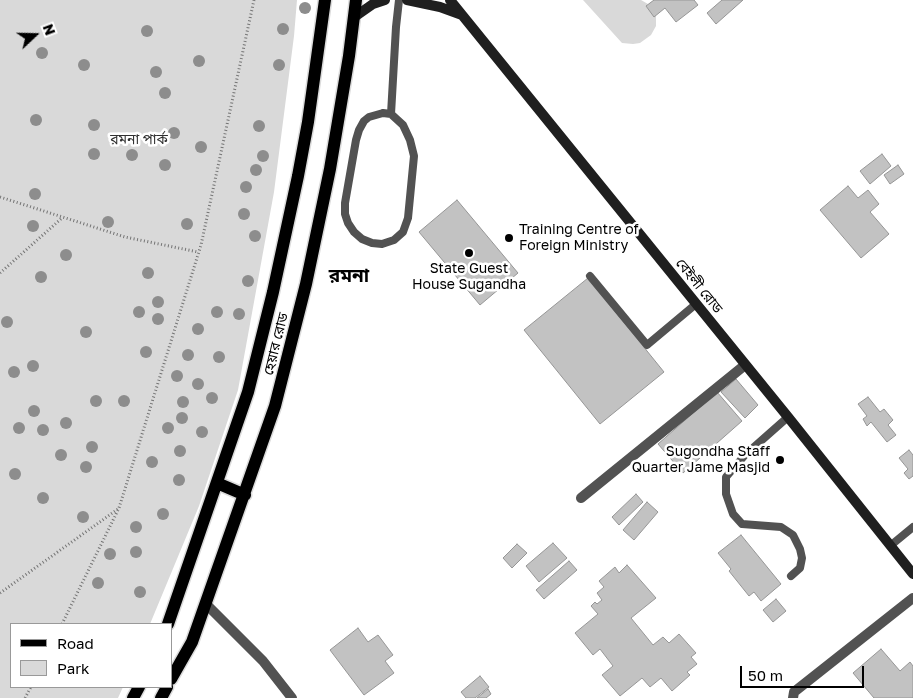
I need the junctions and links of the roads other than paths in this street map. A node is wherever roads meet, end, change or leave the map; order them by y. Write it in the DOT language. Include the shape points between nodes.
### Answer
graph roads {
  1 [pos="325,0"];
  2 [pos="356,0"];
  3 [pos="385,0"];
  4 [pos="399,0"];
  5 [pos="407,0"];
  6 [pos="450,0"];
  7 [pos="463,15"];
  8 [pos="353,18"];
  9 [pos="391,114"];
  10 [pos="590,276"];
  11 [pos="696,304"];
  12 [pos="745,365"];
  13 [pos="788,417"];
  14 [pos="217,483"];
  15 [pos="245,495"];
  16 [pos="581,498"];
  17 [pos="913,527"];
  18 [pos="890,546"];
  19 [pos="913,574"];
  20 [pos="791,576"];
  21 [pos="913,598"];
  22 [pos="206,604"];
  23 [pos="168,623"];
  24 [pos="172,677"];
  25 [pos="292,698"];
  26 [pos="793,698"];
  1 -- 14 [label="main road" via="308,122 282,254 248,392"];
  2 -- 8 [label="main road, হেয়ার রোড"];
  3 -- 8 [label="main road"];
  4 -- 9 [label="lane"];
  5 -- 7 [label="main road"];
  6 -- 7 [label="main road, বেইলী রোড"];
  7 -- 11 [label="main road, বেইলী রোড"];
  8 -- 15 [label="main road, হেয়ার রোড" via="330,169 306,284 276,406"];
  9 -- 9 [label="lane" via="403,125 413,148 408,218 403,232 394,240 372,243 362,239 348,224 345,204 359,130 369,117"];
  10 -- 11 [label="lane" via="647,345"];
  11 -- 12 [label="main road, বেইলী রোড"];
  12 -- 13 [label="main road, বেইলী রোড"];
  12 -- 16 [label="street"];
  13 -- 18 [label="main road, বেইলী রোড"];
  13 -- 20 [label="lane" via="745,455 726,477 726,494 733,514 742,524 780,527 793,535 802,558 800,568"];
  14 -- 15 [label="main road"];
  14 -- 23 [label="main road"];
  15 -- 22 [label="main road, হেয়ার রোড"];
  17 -- 18 [label="lane"];
  18 -- 19 [label="main road, বেইলী রোড"];
  21 -- 26 [label="street" via="794,692"];
  22 -- 24 [label="main road, হেয়ার রোড" via="192,642"];
  22 -- 25 [label="street" via="263,661"];
}
